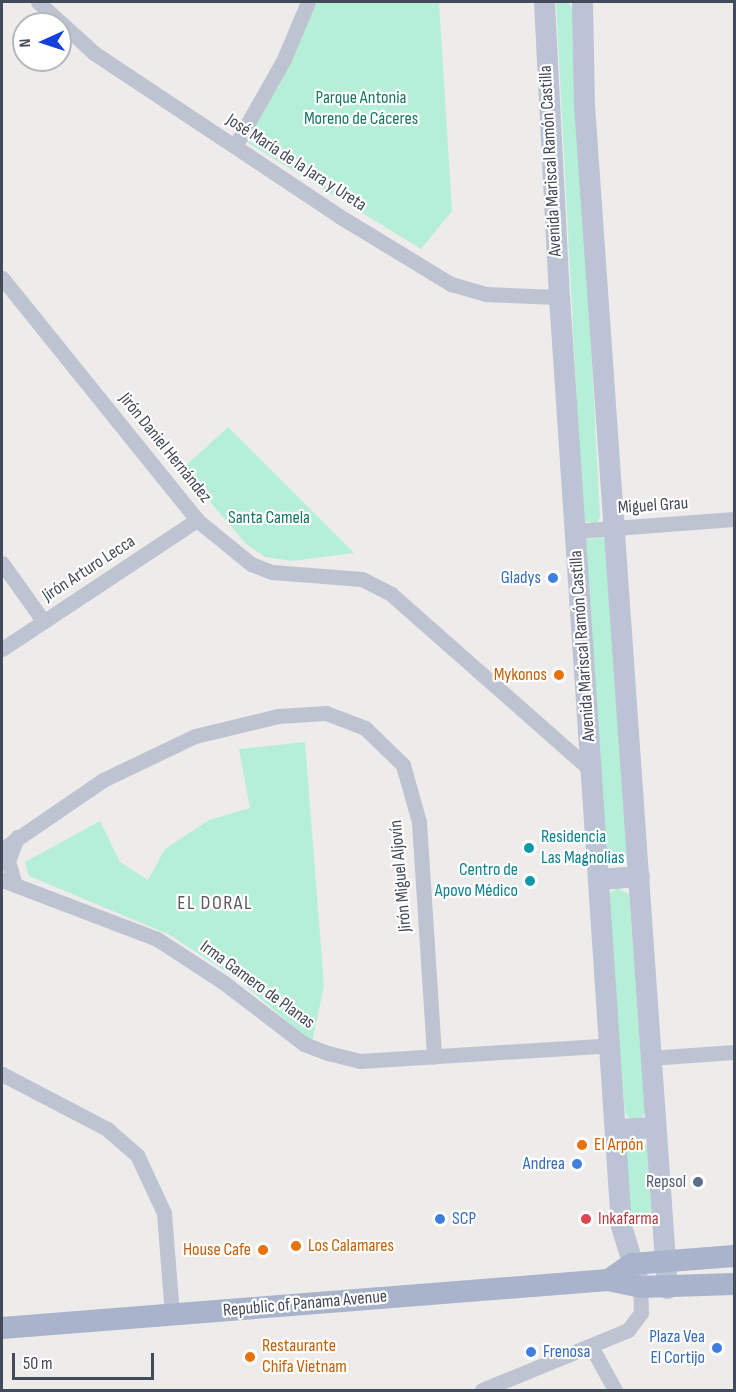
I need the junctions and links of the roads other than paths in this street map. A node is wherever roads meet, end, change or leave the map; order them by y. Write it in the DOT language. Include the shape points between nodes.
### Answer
graph roads {
  1 [pos="38,2"];
  2 [pos="308,2"];
  3 [pos="544,2"];
  4 [pos="582,2"];
  5 [pos="235,146"];
  6 [pos="2,278"];
  7 [pos="559,297"];
  8 [pos="735,519"];
  9 [pos="197,520"];
  10 [pos="613,529"];
  11 [pos="575,531"];
  12 [pos="2,563"];
  13 [pos="44,622"];
  14 [pos="2,649"];
  15 [pos="592,771"];
  16 [pos="18,836"];
  17 [pos="2,849"];
  18 [pos="639,876"];
  19 [pos="599,879"];
  20 [pos="8,883"];
  21 [pos="611,1045"];
  22 [pos="735,1052"];
  23 [pos="434,1057"];
  24 [pos="650,1058"];
  25 [pos="2,1074"];
  26 [pos="655,1127"];
  27 [pos="615,1129"];
  28 [pos="735,1257"];
  29 [pos="666,1262"];
  30 [pos="632,1264"];
  31 [pos="608,1280"];
  32 [pos="735,1284"];
  33 [pos="640,1287"];
  34 [pos="667,1288"];
  35 [pos="172,1314"];
  36 [pos="2,1328"];
  37 [pos="592,1348"];
  38 [pos="482,1390"];
  39 [pos="615,1390"];
  1 -- 5 [label="street, José María de la Jara y Ureta" via="94,53"];
  2 -- 5 [label="street" via="284,59"];
  3 -- 7 [label="main road, Avenida Mariscal Ramón Castilla"];
  4 -- 10 [label="main road, Avenida Mariscal Ramón Castilla" via="584,105"];
  5 -- 7 [label="street, José María de la Jara y Ureta" via="451,284 485,294"];
  6 -- 9 [label="street, Jirón Daniel Hernández"];
  7 -- 11 [label="main road, Avenida Mariscal Ramón Castilla"];
  8 -- 10 [label="street, Miguel Grau"];
  9 -- 13 [label="street, Jirón Arturo Lecca"];
  9 -- 15 [label="street, Jirón Daniel Hernández" via="251,564 272,572 362,579 391,594"];
  10 -- 11 [label="street, Miguel Grau"];
  10 -- 18 [label="main road, Avenida Mariscal Ramón Castilla"];
  11 -- 15 [label="main road, Avenida Mariscal Ramón Castilla"];
  12 -- 13 [label="street"];
  13 -- 14 [label="street, Jirón Arturo Lecca"];
  15 -- 19 [label="main road, Avenida Mariscal Ramón Castilla"];
  16 -- 17 [label="street, Jirón Miguel Aljovín"];
  16 -- 20 [label="street" via="8,861"];
  16 -- 23 [label="street, Jirón Miguel Aljovín" via="103,780 195,736 278,716 326,713 365,728 403,765 419,822"];
  18 -- 19 [label="main road"];
  18 -- 24 [label="main road, Avenida Mariscal Ramón Castilla"];
  19 -- 21 [label="main road, Avenida Mariscal Ramón Castilla"];
  20 -- 23 [label="street, Irma Gamero de Planas" via="157,939 224,982 304,1044 360,1060"];
  21 -- 23 [label="street, Irma Gamero de Planas"];
  21 -- 27 [label="main road, Avenida Mariscal Ramón Castilla"];
  22 -- 24 [label="street"];
  24 -- 26 [label="main road, Avenida Mariscal Ramón Castilla"];
  25 -- 35 [label="street" via="107,1129 137,1155 164,1213"];
  26 -- 27 [label="main road"];
  26 -- 29 [label="main road, Avenida Mariscal Ramón Castilla"];
  27 -- 30 [label="main road, Avenida Mariscal Ramón Castilla" via="621,1226"];
  28 -- 29 [label="main road"];
  29 -- 30 [label="main road"];
  29 -- 34 [label="main road, Avenida Mariscal Ramón Castilla"];
  30 -- 31 [label="main road, Republic of Panama Avenue"];
  30 -- 33 [label="main road, Avenida Mariscal Ramón Castilla"];
  31 -- 33 [label="main road, Republic of Panama Avenue"];
  31 -- 35 [label="main road, Republic of Panama Avenue"];
  32 -- 34 [label="main road, Republic of Panama Avenue"];
  33 -- 34 [label="main road, Republic of Panama Avenue"];
  33 -- 37 [label="street" via="644,1303 637,1322 618,1337"];
  35 -- 36 [label="main road, Republic of Panama Avenue"];
  37 -- 38 [label="street"];
  37 -- 39 [label="street"];
}
